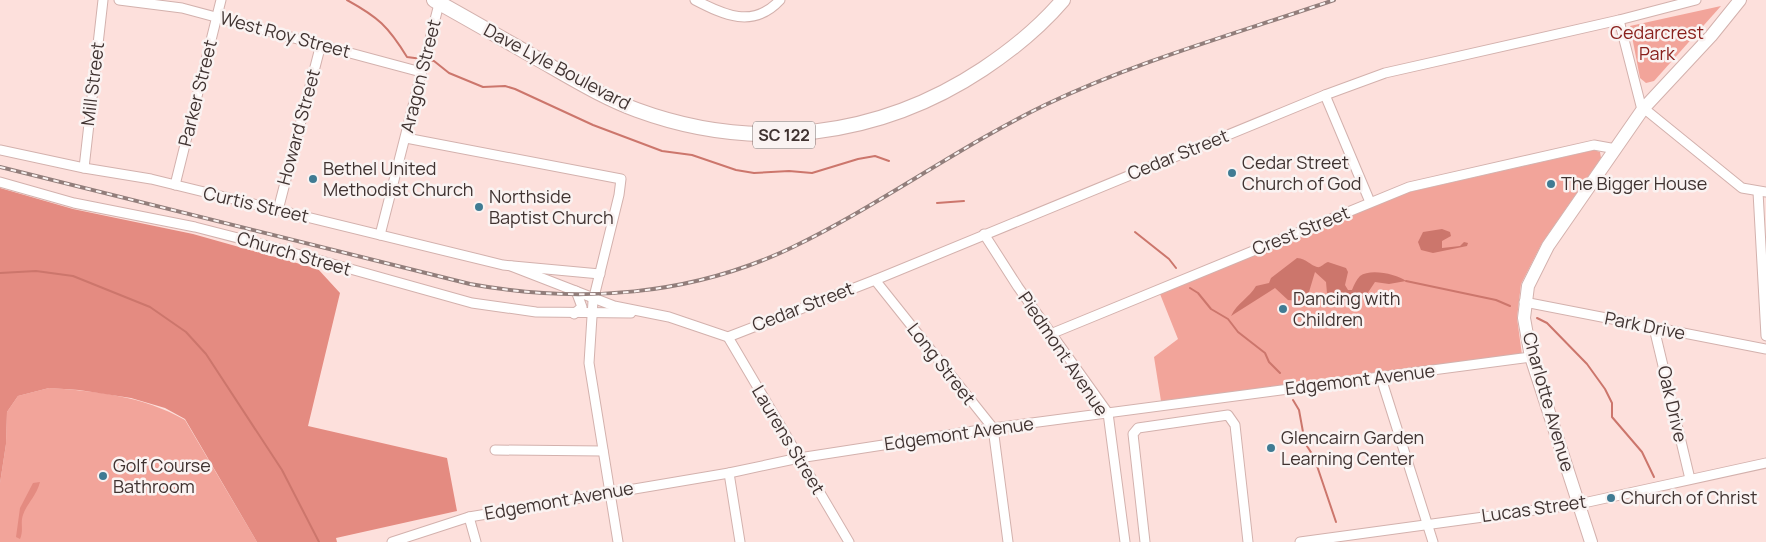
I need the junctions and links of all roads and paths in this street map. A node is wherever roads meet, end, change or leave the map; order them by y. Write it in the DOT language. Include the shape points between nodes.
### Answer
graph roads {
  1 [pos="103,0"];
  2 [pos="119,0"];
  3 [pos="221,0"];
  4 [pos="695,0"];
  5 [pos="780,0"];
  6 [pos="1063,0"];
  7 [pos="1696,0"];
  8 [pos="438,1"];
  9 [pos="1737,1"];
  10 [pos="217,17"];
  11 [pos="1619,20"];
  12 [pos="321,44"];
  13 [pos="423,63"];
  14 [pos="1325,94"];
  15 [pos="1644,109"];
  16 [pos="406,138"];
  17 [pos="1616,149"];
  18 [pos="0,150"];
  19 [pos="84,168"];
  20 [pos="0,182"];
  21 [pos="175,185"];
  22 [pos="1762,192"];
  23 [pos="1370,202"];
  24 [pos="278,210"];
  25 [pos="984,234"];
  26 [pos="380,235"];
  27 [pos="511,266"];
  28 [pos="600,274"];
  29 [pos="875,280"];
  30 [pos="576,291"];
  31 [pos="593,298"];
  32 [pos="1524,302"];
  33 [pos="614,306"];
  34 [pos="641,313"];
  35 [pos="574,314"];
  36 [pos="590,314"];
  37 [pos="1654,328"];
  38 [pos="1053,333"];
  39 [pos="1766,336"];
  40 [pos="728,337"];
  41 [pos="1766,349"];
  42 [pos="1531,357"];
  43 [pos="1381,378"];
  44 [pos="1108,413"];
  45 [pos="993,428"];
  46 [pos="496,450"];
  47 [pos="603,451"];
  48 [pos="799,458"];
  49 [pos="1766,463"];
  50 [pos="729,473"];
  51 [pos="1690,480"];
  52 [pos="610,492"];
  53 [pos="1579,504"];
  54 [pos="469,517"];
  55 [pos="1428,525"];
  56 [pos="392,542"];
  57 [pos="476,542"];
  58 [pos="618,542"];
  59 [pos="740,542"];
  60 [pos="849,542"];
  61 [pos="1008,542"];
  62 [pos="1125,542"];
  63 [pos="1145,542"];
  64 [pos="1248,542"];
  65 [pos="1300,542"];
  66 [pos="1433,542"];
  67 [pos="1591,542"];
  1 -- 19 [label="street, Mill Street"];
  2 -- 10 [label="street, West Roy Street"];
  3 -- 10 [label="street, Parker Street"];
  4 -- 5 [label="street" via="723,14 738,17 759,14"];
  6 -- 8 [label="main road, Dave Lyle Boulevard / SC 122" via="1038,27 996,61 922,104 850,127 776,136 712,131 635,109 586,86"];
  7 -- 11 [label="street, Cedar Street"];
  8 -- 13 [label="street, Aragon Street"];
  9 -- 15 [label="street, Charlotte Avenue" via="1711,36"];
  10 -- 12 [label="street, West Roy Street"];
  10 -- 21 [label="street, Parker Street"];
  11 -- 14 [label="street, Cedar Street" via="1385,72"];
  11 -- 15 [label="street"];
  12 -- 13 [label="street, West Roy Street"];
  12 -- 24 [label="street, Howard Street"];
  13 -- 16 [label="street, Aragon Street"];
  14 -- 23 [label="street"];
  14 -- 25 [label="street, Cedar Street"];
  15 -- 17 [label="street, Charlotte Avenue"];
  15 -- 22 [label="street" via="1742,188"];
  16 -- 26 [label="street, Aragon Street"];
  16 -- 28 [label="street" via="621,179"];
  17 -- 23 [label="street, Crest Street" via="1594,145 1409,187"];
  17 -- 32 [label="street, Charlotte Avenue" via="1534,270"];
  18 -- 19 [label="street, Curtis Street"];
  19 -- 21 [label="street, Curtis Street"];
  20 -- 35 [label="street, Church Street" via="74,203 261,244 448,298 508,309"];
  21 -- 24 [label="street, Curtis Street"];
  22 -- 39 [label="street"];
  23 -- 38 [label="street, Crest Street"];
  24 -- 26 [label="street, Curtis Street"];
  25 -- 29 [label="street, Cedar Street"];
  25 -- 38 [label="street, Piedmont Avenue"];
  26 -- 27 [label="street, Curtis Street"];
  27 -- 28 [label="street, Curtis Street"];
  27 -- 30 [label="street, Curtis Street"];
  28 -- 31 [label="street"];
  29 -- 40 [label="street, Cedar Street"];
  29 -- 45 [label="street, Long Street"];
  30 -- 31 [label="street, Curtis Street"];
  30 -- 35 [label="street" via="582,307"];
  30 -- 36 [label="street" via="585,300"];
  31 -- 33 [label="street, Curtis Street"];
  31 -- 36 [label="street"];
  32 -- 37 [label="street, Park Drive"];
  32 -- 42 [label="street, Charlotte Avenue"];
  33 -- 34 [label="street, Curtis Street"];
  33 -- 36 [label="street" via="598,306"];
  34 -- 36 [label="street, Church Street"];
  34 -- 40 [label="street, Curtis Street" via="675,319"];
  35 -- 36 [label="street, Church Street"];
  36 -- 47 [label="street" via="588,363"];
  37 -- 41 [label="street, Park Drive"];
  37 -- 51 [label="street, Oak Drive"];
  38 -- 44 [label="street, Piedmont Avenue"];
  40 -- 48 [label="street, Laurens Street"];
  42 -- 43 [label="street, Edgemont Avenue"];
  42 -- 53 [label="street, Charlotte Avenue"];
  43 -- 44 [label="street, Edgemont Avenue"];
  43 -- 55 [label="street"];
  44 -- 45 [label="street, Edgemont Avenue"];
  44 -- 62 [label="street, Piedmont Avenue"];
  45 -- 48 [label="street, Edgemont Avenue"];
  45 -- 61 [label="street"];
  46 -- 47 [label="street"];
  47 -- 52 [label="street"];
  48 -- 50 [label="street, Edgemont Avenue"];
  48 -- 60 [label="street, Laurens Street"];
  49 -- 51 [label="street, Lucas Street"];
  50 -- 52 [label="street, Edgemont Avenue"];
  50 -- 59 [label="street"];
  51 -- 53 [label="street, Lucas Street"];
  52 -- 54 [label="street, Edgemont Avenue"];
  52 -- 58 [label="street"];
  53 -- 55 [label="street, Lucas Street"];
  53 -- 67 [label="street, Charlotte Avenue"];
  54 -- 56 [label="street, Edgemont Avenue"];
  54 -- 57 [label="street"];
  55 -- 65 [label="street, Lucas Street"];
  55 -- 66 [label="street"];
  63 -- 64 [label="street" via="1133,434 1138,428 1228,415 1236,425"];
}
